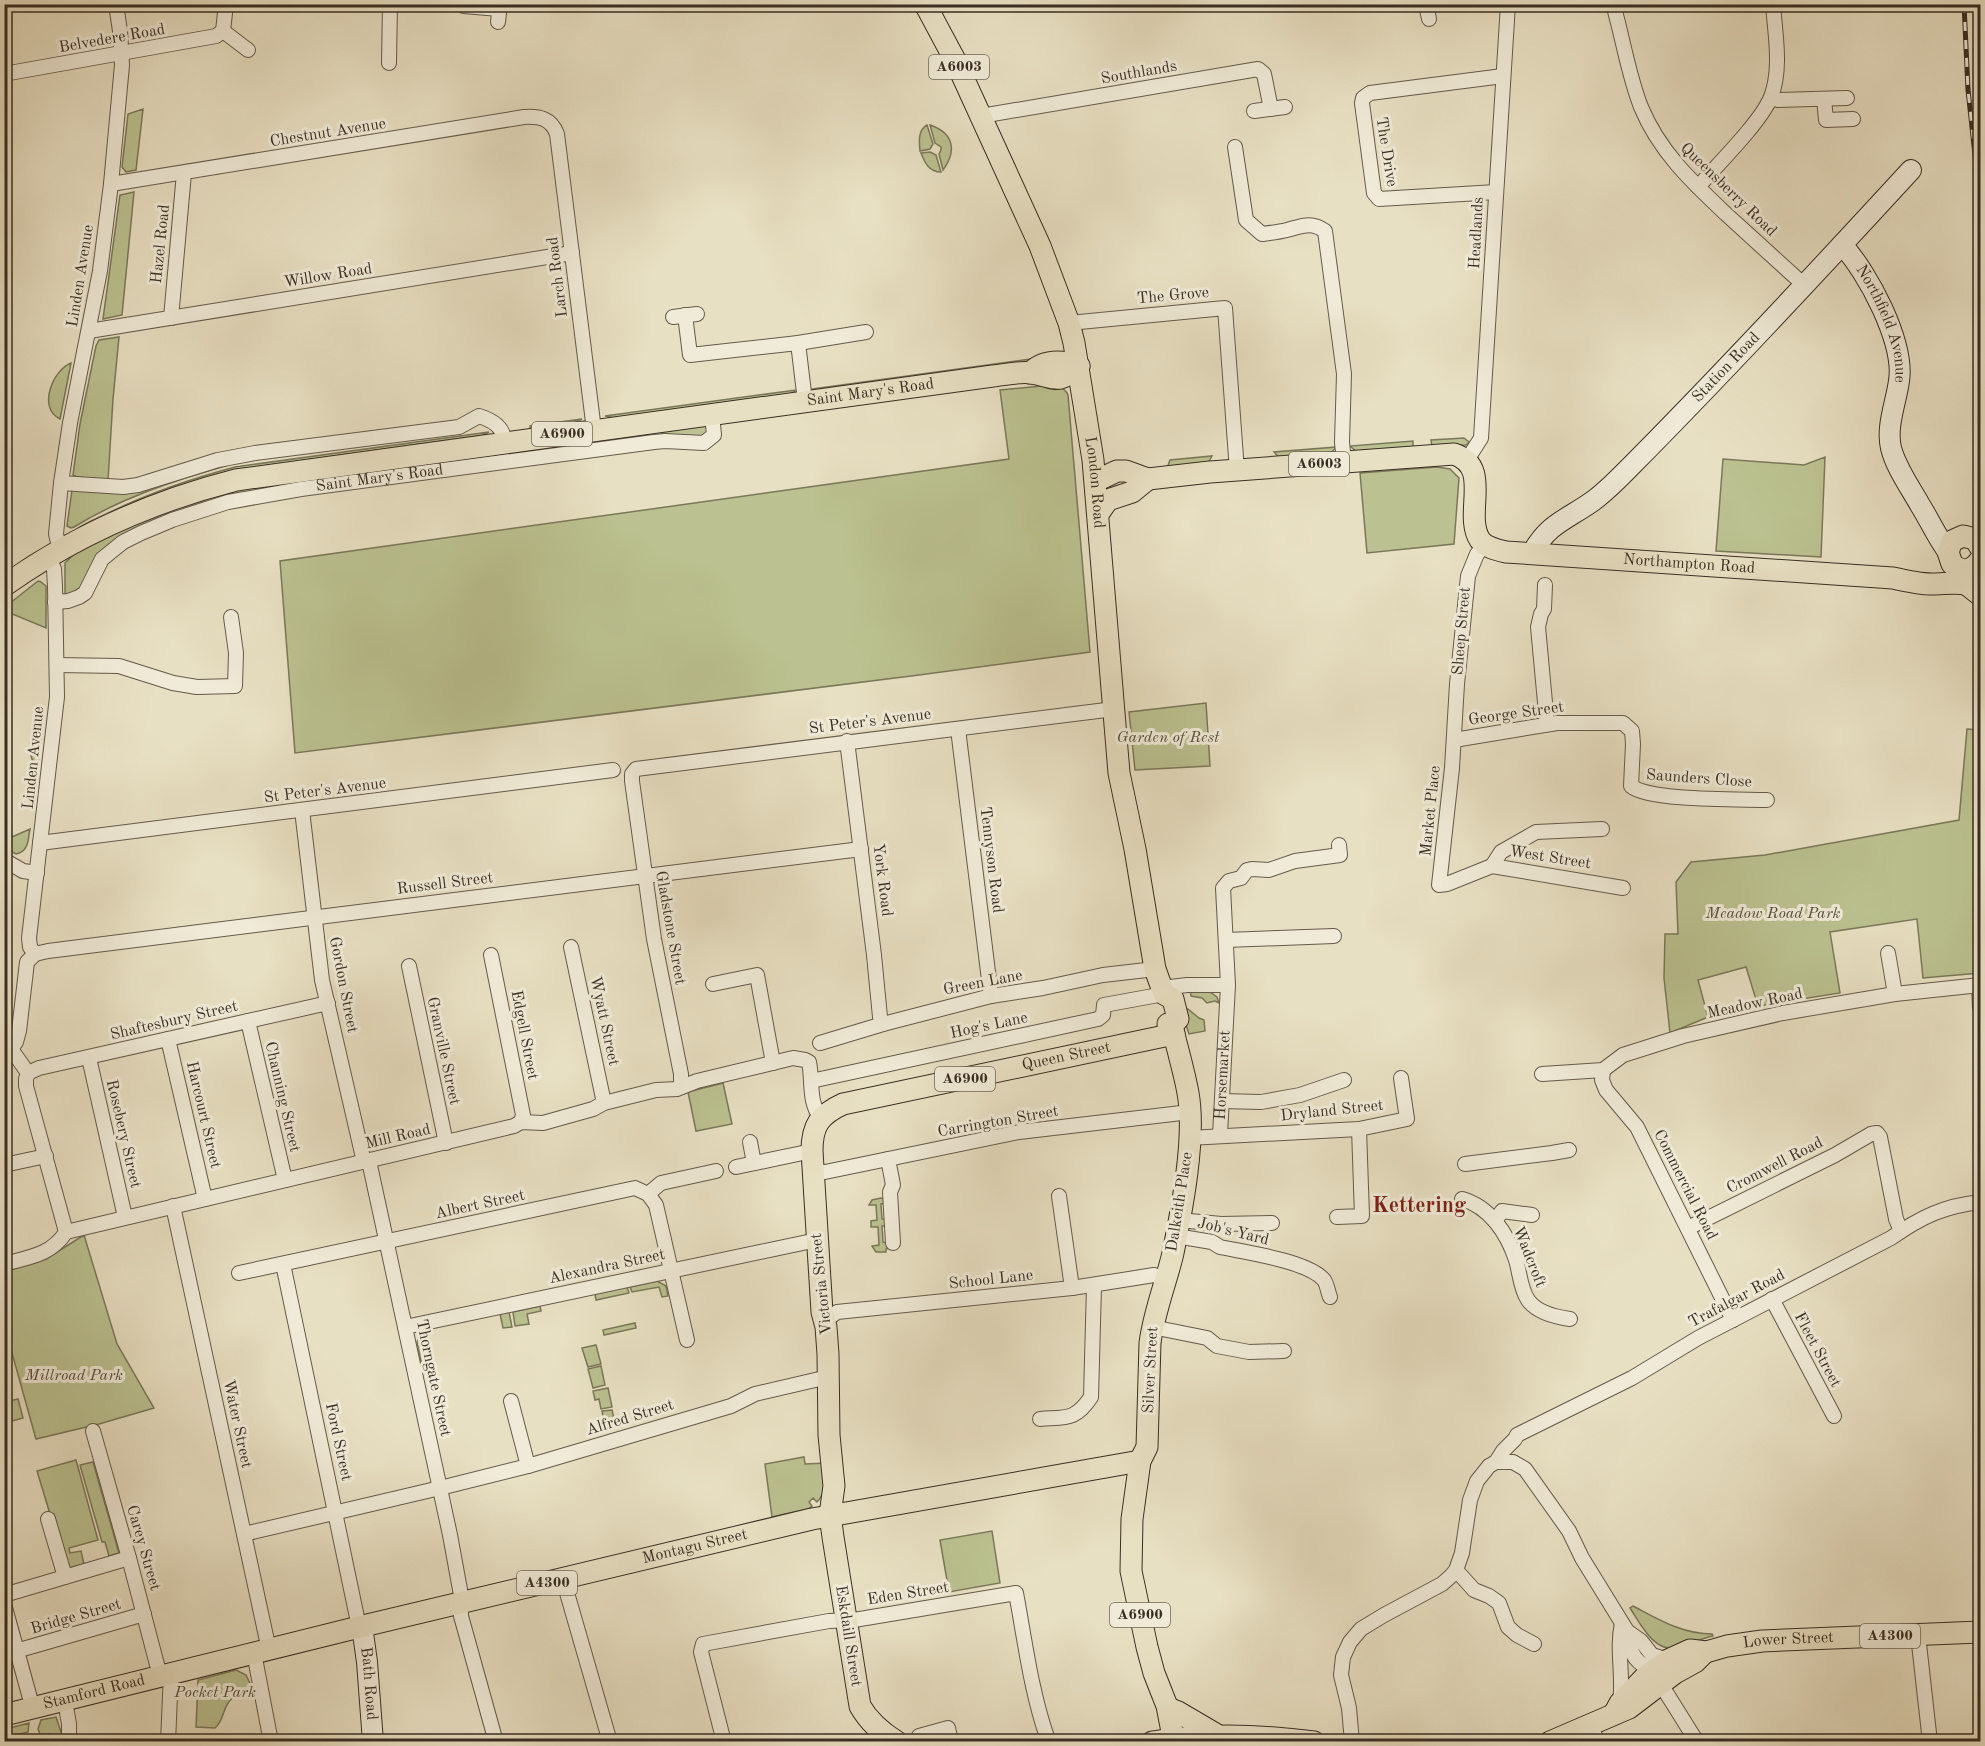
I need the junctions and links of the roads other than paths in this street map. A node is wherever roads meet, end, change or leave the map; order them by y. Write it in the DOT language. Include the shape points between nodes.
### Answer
graph roads {
  1 [pos="116,4"];
  2 [pos="226,4"];
  3 [pos="390,4"];
  4 [pos="1426,4"];
  5 [pos="1508,4"];
  6 [pos="1613,4"];
  7 [pos="1773,4"];
  8 [pos="464,6"];
  9 [pos="932,7"];
  10 [pos="499,12"];
  11 [pos="1429,19"];
  12 [pos="223,31"];
  13 [pos="248,50"];
  14 [pos="122,54"];
  15 [pos="389,63"];
  16 [pos="4,74"];
  17 [pos="1503,76"];
  18 [pos="1771,98"];
  19 [pos="1847,98"];
  20 [pos="1824,99"];
  21 [pos="1254,111"];
  22 [pos="981,116"];
  23 [pos="1853,119"];
  24 [pos="549,122"];
  25 [pos="1235,147"];
  26 [pos="1911,170"];
  27 [pos="184,173"];
  28 [pos="111,184"];
  29 [pos="1698,187"];
  30 [pos="1496,192"];
  31 [pos="1842,245"];
  32 [pos="572,253"];
  33 [pos="1804,285"];
  34 [pos="685,315"];
  35 [pos="171,318"];
  36 [pos="1069,323"];
  37 [pos="89,330"];
  38 [pos="866,332"];
  39 [pos="798,343"];
  40 [pos="1079,366"];
  41 [pos="805,401"];
  42 [pos="712,414"];
  43 [pos="594,430"];
  44 [pos="505,442"];
  45 [pos="1092,453"];
  46 [pos="1467,460"];
  47 [pos="1344,462"];
  48 [pos="1117,471"];
  49 [pos="1237,471"];
  50 [pos="1095,481"];
  51 [pos="1145,482"];
  52 [pos="61,483"];
  53 [pos="1923,509"];
  54 [pos="1098,514"];
  55 [pos="1972,542"];
  56 [pos="1485,545"];
  57 [pos="54,554"];
  58 [pos="1532,554"];
  59 [pos="1962,571"];
  60 [pos="1545,585"];
  61 [pos="4,586"];
  62 [pos="55,602"];
  63 [pos="231,617"];
  64 [pos="57,665"];
  65 [pos="1114,709"];
  66 [pos="1547,724"];
  67 [pos="958,729"];
  68 [pos="1454,740"];
  69 [pos="847,741"];
  70 [pos="613,770"];
  71 [pos="632,774"];
  72 [pos="1631,786"];
  73 [pos="1767,800"];
  74 [pos="302,810"];
  75 [pos="1602,829"];
  76 [pos="40,843"];
  77 [pos="1339,844"];
  78 [pos="861,849"];
  79 [pos="4,860"];
  80 [pos="1492,866"];
  81 [pos="37,873"];
  82 [pos="644,876"];
  83 [pos="1439,885"];
  84 [pos="1623,888"];
  85 [pos="315,917"];
  86 [pos="1334,936"];
  87 [pos="1226,940"];
  88 [pos="571,947"];
  89 [pos="1888,953"];
  90 [pos="34,954"];
  91 [pos="491,955"];
  92 [pos="409,966"];
  93 [pos="712,984"];
  94 [pos="1160,984"];
  95 [pos="1228,985"];
  96 [pos="1980,985"];
  97 [pos="1895,994"];
  98 [pos="992,996"];
  99 [pos="328,1003"];
  100 [pos="1980,1008"];
  101 [pos="248,1021"];
  102 [pos="883,1024"];
  103 [pos="1173,1030"];
  104 [pos="168,1039"];
  105 [pos="820,1043"];
  106 [pos="8,1050"];
  107 [pos="89,1058"];
  108 [pos="773,1063"];
  109 [pos="1604,1070"];
  110 [pos="28,1073"];
  111 [pos="1542,1074"];
  112 [pos="1401,1078"];
  113 [pos="1344,1080"];
  114 [pos="811,1081"];
  115 [pos="681,1087"];
  116 [pos="1222,1101"];
  117 [pos="604,1103"];
  118 [pos="821,1118"];
  119 [pos="521,1122"];
  120 [pos="1189,1125"];
  121 [pos="1359,1129"];
  122 [pos="1220,1135"];
  123 [pos="750,1142"];
  124 [pos="446,1143"];
  125 [pos="1569,1150"];
  126 [pos="46,1156"];
  127 [pos="888,1159"];
  128 [pos="812,1161"];
  129 [pos="366,1162"];
  130 [pos="754,1163"];
  131 [pos="4,1164"];
  132 [pos="1465,1164"];
  133 [pos="736,1167"];
  134 [pos="716,1171"];
  135 [pos="285,1180"];
  136 [pos="648,1194"];
  137 [pos="1059,1196"];
  138 [pos="205,1198"];
  139 [pos="1462,1199"];
  140 [pos="1980,1202"];
  141 [pos="173,1206"];
  142 [pos="1532,1215"];
  143 [pos="125,1217"];
  144 [pos="1337,1217"];
  145 [pos="1495,1221"];
  146 [pos="1272,1223"];
  147 [pos="1177,1228"];
  148 [pos="1688,1228"];
  149 [pos="1902,1231"];
  150 [pos="66,1232"];
  151 [pos="817,1240"];
  152 [pos="387,1243"];
  153 [pos="893,1243"];
  154 [pos="4,1264"];
  155 [pos="283,1264"];
  156 [pos="670,1270"];
  157 [pos="239,1273"];
  158 [pos="1166,1278"];
  159 [pos="1094,1286"];
  160 [pos="1072,1288"];
  161 [pos="1330,1297"];
  162 [pos="1772,1299"];
  163 [pos="1570,1319"];
  164 [pos="1733,1320"];
  165 [pos="405,1327"];
  166 [pos="826,1327"];
  167 [pos="1152,1327"];
  168 [pos="687,1340"];
  169 [pos="1284,1351"];
  170 [pos="828,1377"];
  171 [pos="511,1401"];
  172 [pos="1834,1416"];
  173 [pos="1040,1419"];
  174 [pos="93,1431"];
  175 [pos="1515,1440"];
  176 [pos="1134,1462"];
  177 [pos="1496,1462"];
  178 [pos="528,1466"];
  179 [pos="1522,1466"];
  180 [pos="440,1488"];
  181 [pos="336,1512"];
  182 [pos="830,1515"];
  183 [pos="48,1519"];
  184 [pos="244,1534"];
  185 [pos="129,1558"];
  186 [pos="1456,1570"];
  187 [pos="65,1577"];
  188 [pos="562,1579"];
  189 [pos="4,1594"];
  190 [pos="461,1603"];
  191 [pos="4,1604"];
  192 [pos="144,1614"];
  193 [pos="846,1620"];
  194 [pos="361,1627"];
  195 [pos="1625,1627"];
  196 [pos="1980,1632"];
  197 [pos="1918,1635"];
  198 [pos="1534,1644"];
  199 [pos="16,1651"];
  200 [pos="261,1651"];
  201 [pos="1661,1668"];
  202 [pos="166,1674"];
  203 [pos="65,1701"];
  204 [pos="1617,1708"];
  205 [pos="33,1709"];
  206 [pos="4,1715"];
  207 [pos="1171,1727"];
  208 [pos="1594,1734"];
  209 [pos="919,1736"];
  210 [pos="1047,1737"];
  211 [pos="882,1738"];
  212 [pos="1215,1739"];
  213 [pos="69,1742"];
  214 [pos="168,1742"];
  215 [pos="271,1742"];
  216 [pos="373,1742"];
  217 [pos="496,1742"];
  218 [pos="610,1742"];
  219 [pos="724,1742"];
  220 [pos="951,1742"];
  221 [pos="1152,1742"];
  222 [pos="1314,1742"];
  223 [pos="1352,1742"];
  224 [pos="1550,1742"];
  225 [pos="1697,1742"];
  226 [pos="1930,1742"];
  1 -- 14 [label="street, Linden Avenue"];
  2 -- 12 [label="street"];
  3 -- 15 [label="street"];
  4 -- 11 [label="street"];
  5 -- 17 [label="street, Headlands"];
  6 -- 29 [label="street, Queensberry Road" via="1641,107 1667,154"];
  7 -- 18 [label="street" via="1777,61"];
  8 -- 10 [label="street"];
  9 -- 22 [label="main road, London Road / A6003"];
  12 -- 13 [label="street"];
  12 -- 14 [label="street, Belvedere Road" via="216,36"];
  14 -- 16 [label="street, Belvedere Road"];
  14 -- 28 [label="street, Linden Avenue"];
  17 -- 30 [label="street, Headlands"];
  17 -- 30 [label="street, The Drive" via="1370,93 1362,104 1374,193 1379,199"];
  18 -- 20 [label="street"];
  18 -- 29 [label="street"];
  19 -- 20 [label="street"];
  20 -- 23 [label="street" via="1826,120"];
  21 -- 22 [label="street, Southlands" via="1278,108 1264,74 1258,69"];
  22 -- 36 [label="main road, London Road / A6003" via="1044,255"];
  24 -- 27 [label="street, Chestnut Avenue" via="536,116 524,117"];
  24 -- 32 [label="street, Larch Road" via="557,134"];
  25 -- 47 [label="street" via="1250,225 1262,234 1299,225 1318,226 1325,231 1344,374"];
  26 -- 31 [label="main road, Station Road"];
  27 -- 28 [label="street, Chestnut Avenue"];
  27 -- 35 [label="street, Hazel Road"];
  28 -- 37 [label="street, Linden Avenue"];
  29 -- 33 [label="street, Queensberry Road"];
  30 -- 46 [label="street, Headlands" via="1481,438"];
  31 -- 33 [label="main road, Station Road"];
  31 -- 53 [label="main road, Northfield Avenue" via="1870,283 1894,337 1900,379 1890,422 1891,449"];
  32 -- 35 [label="street, Willow Road"];
  32 -- 43 [label="street, Larch Road"];
  33 -- 58 [label="main road, Station Road" via="1632,465 1594,500 1554,525"];
  34 -- 39 [label="street" via="690,354"];
  35 -- 37 [label="street, Willow Road"];
  36 -- 40 [label="main road, London Road / A6003"];
  36 -- 49 [label="street, The Grove" via="1225,308"];
  37 -- 52 [label="street, Linden Avenue"];
  38 -- 39 [label="street"];
  39 -- 41 [label="street"];
  40 -- 41 [label="main road, Saint Mary's Road / A6900" via="1062,378 1030,373 983,377"];
  40 -- 45 [label="main road, London Road / A6003"];
  41 -- 42 [label="main road, Saint Mary's Road / A6900"];
  42 -- 43 [label="main road, Saint Mary's Road / A6900"];
  42 -- 62 [label="street, Saint Mary's Road" via="714,435 704,443 665,441 623,446 270,494 206,508 123,542 102,559 85,593 74,600"];
  43 -- 44 [label="main road, Saint Mary's Road / A6900"];
  44 -- 52 [label="street" via="501,428 479,417 459,427 218,460 138,485"];
  44 -- 57 [label="main road, Saint Mary's Road / A6900" via="236,480 150,508"];
  45 -- 48 [label="main road"];
  45 -- 50 [label="main road, London Road / A6003"];
  46 -- 47 [label="main road, A6003" via="1442,454"];
  46 -- 56 [label="main road" via="1474,474 1477,532"];
  47 -- 49 [label="main road, A6003"];
  48 -- 50 [label="main road"];
  48 -- 51 [label="main road, A6003" via="1126,471"];
  49 -- 51 [label="main road, A6003"];
  50 -- 51 [label="main road, A6003" via="1122,486"];
  50 -- 54 [label="main road, London Road / A6900"];
  51 -- 54 [label="main road, A6003" via="1132,492 1108,500"];
  52 -- 57 [label="street, Linden Avenue"];
  53 -- 55 [label="main road, Northfield Avenue"];
  53 -- 59 [label="main road, Northfield Avenue"];
  54 -- 65 [label="main road, London Road / A6900"];
  55 -- 59 [label="main road, Northampton Road" via="1952,541"];
  56 -- 58 [label="main road, Northampton Road"];
  56 -- 68 [label="street, Sheep Street" via="1468,576"];
  57 -- 61 [label="main road, Saint Mary's Road / A6900"];
  57 -- 62 [label="street, Linden Avenue"];
  58 -- 59 [label="main road, Northampton Road" via="1893,578"];
  60 -- 66 [label="street" via="1539,627"];
  62 -- 64 [label="street, Linden Avenue"];
  63 -- 64 [label="street" via="235,686 173,683 119,666"];
  64 -- 76 [label="street, Linden Avenue" via="57,697"];
  65 -- 67 [label="street, St Peter's Avenue"];
  65 -- 94 [label="main road, London Road / A6900" via="1119,773"];
  66 -- 68 [label="street, George Street"];
  66 -- 72 [label="street, George Street" via="1623,723 1632,731"];
  67 -- 69 [label="street, St Peter's Avenue"];
  67 -- 98 [label="street, Tennyson Road"];
  68 -- 83 [label="street, Market Place"];
  69 -- 71 [label="street, St Peter's Avenue" via="636,769"];
  69 -- 78 [label="street, York Road"];
  70 -- 74 [label="street, St Peter's Avenue"];
  71 -- 82 [label="street, Gladstone Street"];
  72 -- 73 [label="street, Saunders Close" via="1660,795"];
  74 -- 76 [label="street, St Peter's Avenue"];
  74 -- 85 [label="street, Gordon Street"];
  75 -- 80 [label="street" via="1536,832 1501,852"];
  76 -- 81 [label="street, Linden Avenue"];
  77 -- 87 [label="street, Horsemarket" via="1340,855 1295,861 1269,870 1247,870 1241,878 1229,881 1223,888"];
  78 -- 82 [label="street, Russell Street"];
  78 -- 102 [label="street, York Road"];
  79 -- 81 [label="street" via="23,872"];
  80 -- 83 [label="street, West Street"];
  80 -- 84 [label="street, West Street"];
  81 -- 90 [label="street, Linden Avenue" via="29,938"];
  82 -- 85 [label="street, Russell Street"];
  82 -- 115 [label="street, Gladstone Street"];
  85 -- 90 [label="street, Russell Street"];
  85 -- 99 [label="street, Gordon Street"];
  86 -- 87 [label="street"];
  87 -- 95 [label="street, Horsemarket"];
  88 -- 117 [label="street, Wyatt Street"];
  89 -- 97 [label="street"];
  90 -- 106 [label="street, Linden Avenue" via="27,962 19,1031"];
  91 -- 119 [label="street, Edgell Street" via="523,1115"];
  92 -- 124 [label="street, Granville Street"];
  93 -- 108 [label="street" via="757,975"];
  94 -- 95 [label="street"];
  94 -- 98 [label="street, Green Lane" via="1103,975"];
  94 -- 103 [label="main road, Horsemarket / A6900" via="1173,999 1178,1019"];
  94 -- 114 [label="street, Hog's Lane" via="1104,1005 1103,1015 1098,1019"];
  95 -- 116 [label="street, Horsemarket"];
  96 -- 97 [label="street, Meadow Road"];
  96 -- 100 [label="street"];
  97 -- 109 [label="street, Meadow Road" via="1783,1013 1683,1036 1623,1055"];
  98 -- 102 [label="street, Green Lane"];
  99 -- 101 [label="street, Shaftesbury Street"];
  99 -- 129 [label="street, Gordon Street"];
  101 -- 104 [label="street, Shaftesbury Street"];
  101 -- 135 [label="street, Channing Street"];
  102 -- 105 [label="street, Green Lane"];
  103 -- 118 [label="main road, Queen Street / A6900" via="843,1104"];
  103 -- 120 [label="main road, Horsemarket / A6900" via="1188,1094"];
  104 -- 107 [label="street, Shaftesbury Street"];
  104 -- 138 [label="street, Harcourt Street"];
  106 -- 110 [label="street, Linden Avenue"];
  107 -- 110 [label="street, Shaftesbury Street"];
  107 -- 143 [label="street, Rosebery Street"];
  108 -- 114 [label="street, Mill Road" via="793,1058 804,1060 808,1062"];
  108 -- 115 [label="street, Mill Road"];
  109 -- 111 [label="street"];
  109 -- 148 [label="street, Commercial Road" via="1606,1090 1637,1127"];
  110 -- 126 [label="street" via="26,1086"];
  112 -- 121 [label="street, Dryland Street" via="1407,1119"];
  113 -- 116 [label="street" via="1300,1095 1261,1102"];
  114 -- 118 [label="street" via="812,1098"];
  115 -- 117 [label="street, Mill Road"];
  116 -- 122 [label="street, Horsemarket"];
  117 -- 119 [label="street, Mill Road" via="543,1123"];
  118 -- 128 [label="main road, Victoria Street" via="812,1135"];
  119 -- 124 [label="street, Mill Road"];
  120 -- 122 [label="street, Horsemarket"];
  120 -- 127 [label="street, Carrington Street" via="1019,1132"];
  120 -- 147 [label="main road, Dalkeith Place / A6900"];
  121 -- 122 [label="street, Dryland Street"];
  121 -- 144 [label="street" via="1362,1216"];
  123 -- 130 [label="street"];
  124 -- 129 [label="street, Mill Road"];
  125 -- 132 [label="street"];
  126 -- 131 [label="street"];
  126 -- 150 [label="street"];
  127 -- 128 [label="street, Carrington Street" via="825,1172"];
  127 -- 153 [label="street" via="893,1185"];
  128 -- 130 [label="street"];
  128 -- 151 [label="main road, Victoria Street"];
  129 -- 135 [label="street, Mill Road"];
  129 -- 152 [label="street, Thorngate Street"];
  130 -- 133 [label="street"];
  134 -- 136 [label="street" via="661,1183"];
  135 -- 138 [label="street, Mill Road"];
  136 -- 152 [label="street, Albert Street" via="633,1189"];
  136 -- 156 [label="street" via="656,1204"];
  137 -- 160 [label="street"];
  138 -- 141 [label="street, Mill Road"];
  139 -- 145 [label="street, Wadcroft" via="1474,1202"];
  140 -- 149 [label="street, Trafalgar Road" via="1955,1205"];
  141 -- 143 [label="street, Mill Road"];
  141 -- 184 [label="street, Water Street"];
  142 -- 145 [label="street" via="1502,1211"];
  143 -- 150 [label="street, Mill Road"];
  145 -- 163 [label="street, Wadcroft" via="1515,1258 1530,1302 1549,1315"];
  146 -- 147 [label="street"];
  147 -- 158 [label="main road, Dalkeith Place / A6900"];
  147 -- 161 [label="street, Job's Yard" via="1220,1247 1314,1272 1325,1281"];
  148 -- 149 [label="street, Cromwell Road" via="1877,1134"];
  148 -- 164 [label="street, Commercial Road"];
  149 -- 162 [label="street, Trafalgar Road"];
  150 -- 154 [label="street, Mill Road" via="58,1244 43,1253"];
  151 -- 156 [label="street, Alexandra Street"];
  151 -- 166 [label="main road, Victoria Street"];
  152 -- 155 [label="street, Albert Street"];
  152 -- 165 [label="street, Thorngate Street"];
  155 -- 157 [label="street, Albert Street"];
  155 -- 181 [label="street, Ford Street"];
  156 -- 165 [label="street, Alexandra Street"];
  156 -- 168 [label="street"];
  158 -- 159 [label="street, School Lane" via="1154,1275"];
  158 -- 167 [label="main road, Silver Street / A6900"];
  159 -- 160 [label="street, School Lane"];
  159 -- 173 [label="street" via="1091,1397 1083,1409 1070,1417"];
  160 -- 166 [label="street, School Lane" via="837,1312"];
  162 -- 164 [label="street, Trafalgar Road"];
  162 -- 172 [label="street, Fleet Street"];
  164 -- 175 [label="street, Trafalgar Road" via="1632,1378 1519,1432"];
  165 -- 180 [label="street, Thorngate Street"];
  166 -- 170 [label="main road, Victoria Street"];
  167 -- 169 [label="street" via="1207,1338 1217,1346 1249,1352"];
  167 -- 176 [label="main road, Silver Street / A6900" via="1147,1447"];
  170 -- 178 [label="street, Alfred Street" via="755,1395 731,1406"];
  170 -- 182 [label="main road, Victoria Street" via="834,1486"];
  171 -- 178 [label="street"];
  174 -- 185 [label="street, Carey Street"];
  175 -- 177 [label="street, Trafalgar Road"];
  175 -- 179 [label="street"];
  176 -- 182 [label="main road, Montagu Street / A4300"];
  176 -- 207 [label="main road, A6900" via="1131,1571 1147,1647"];
  177 -- 179 [label="street"];
  177 -- 186 [label="street, Trafalgar Road" via="1482,1473 1474,1488"];
  178 -- 180 [label="street, Alfred Street"];
  179 -- 195 [label="street" via="1569,1531"];
  180 -- 181 [label="street, Alfred Street"];
  180 -- 190 [label="street, Thorngate Street"];
  181 -- 184 [label="street, Alfred Street"];
  181 -- 194 [label="street, Ford Street"];
  182 -- 188 [label="main road, Montagu Street / A4300"];
  182 -- 193 [label="main road, Eskdaill Street"];
  183 -- 187 [label="street"];
  184 -- 200 [label="street, Water Street"];
  185 -- 187 [label="street"];
  185 -- 192 [label="street, Carey Street"];
  186 -- 198 [label="street" via="1474,1590 1499,1603 1508,1627"];
  186 -- 223 [label="street" via="1442,1584 1361,1629 1350,1642 1341,1675"];
  187 -- 189 [label="street"];
  188 -- 190 [label="main road, Montagu Street / A4300"];
  188 -- 218 [label="street"];
  190 -- 194 [label="main road, Montagu Street / A4300"];
  190 -- 217 [label="street, Thorngate Street" via="470,1652"];
  191 -- 199 [label="street"];
  192 -- 199 [label="street, Bridge Street"];
  192 -- 202 [label="street, Carey Street"];
  193 -- 210 [label="street, Eden Street" via="1016,1593"];
  193 -- 211 [label="main road, Eskdaill Street" via="860,1706"];
  193 -- 219 [label="street, Eden Street" via="703,1644"];
  194 -- 200 [label="main road, Montagu Street / A4300"];
  194 -- 216 [label="main road, Bath Road"];
  195 -- 201 [label="street" via="1634,1657 1644,1666"];
  195 -- 204 [label="street" via="1619,1640 1622,1683"];
  196 -- 197 [label="main road, Lower Street / A4300"];
  197 -- 201 [label="main road, Lower Street / A4300" via="1762,1641 1706,1652 1690,1650"];
  197 -- 226 [label="street"];
  199 -- 205 [label="street"];
  200 -- 202 [label="main road, Stamford Road / A4300"];
  200 -- 215 [label="street, Water Street"];
  201 -- 204 [label="main road, A4300" via="1629,1708"];
  201 -- 225 [label="street"];
  202 -- 203 [label="main road, Stamford Road / A4300"];
  202 -- 214 [label="street, Carey Street"];
  203 -- 205 [label="main road, Stamford Road / A4300"];
  203 -- 213 [label="street"];
  204 -- 208 [label="main road, A4300"];
  205 -- 206 [label="main road, Stamford Road / A4300"];
  207 -- 212 [label="main road"];
  207 -- 212 [label="main road" via="1178,1712"];
  207 -- 221 [label="main road"];
  208 -- 224 [label="main road, A4300"];
  209 -- 220 [label="street" via="948,1728"];
  212 -- 222 [label="main road" via="1254,1736"];
}
